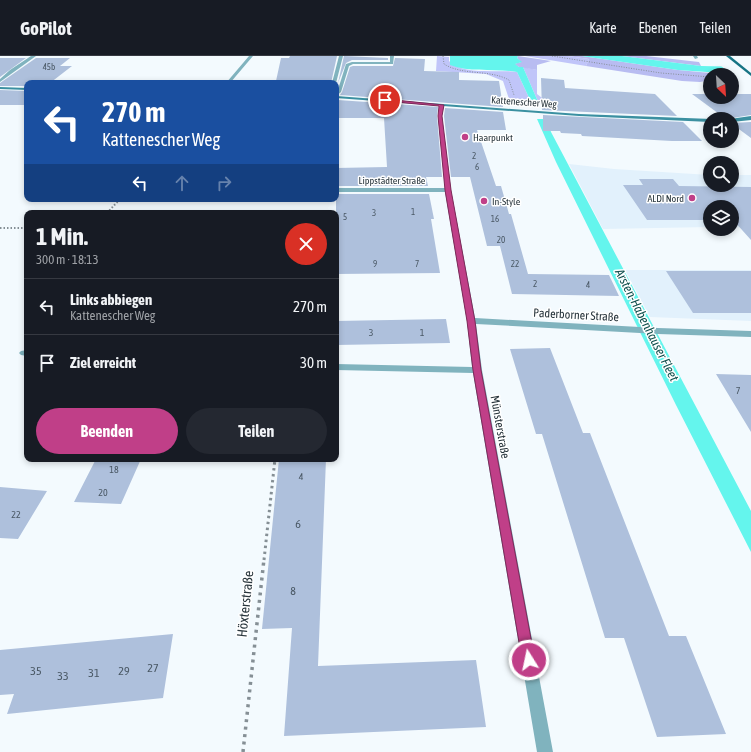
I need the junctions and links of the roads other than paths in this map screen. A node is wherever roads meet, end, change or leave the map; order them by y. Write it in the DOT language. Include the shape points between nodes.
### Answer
graph roads {
  1 [pos="34,56"];
  2 [pos="251,56"];
  3 [pos="341,56"];
  4 [pos="392,56"];
  5 [pos="728,56"];
  6 [pos="751,75"];
  7 [pos="0,80"];
  8 [pos="231,80"];
  9 [pos="335,80"];
  10 [pos="0,88"];
  11 [pos="24,89"];
  12 [pos="339,92"];
  13 [pos="339,96"];
  14 [pos="442,105"];
  15 [pos="703,120"];
  16 [pos="739,120"];
  17 [pos="751,120"];
  18 [pos="339,190"];
  19 [pos="448,190"];
  20 [pos="471,321"];
  21 [pos="751,334"];
  22 [pos="339,368"];
  23 [pos="477,370"];
  24 [pos="545,752"];
  1 -- 7 [label="street"];
  2 -- 8 [label="street"];
  3 -- 9 [label="street"];
  4 -- 12 [label="street" via="392,63 346,65"];
  5 -- 6 [label="main road"];
  10 -- 11 [label="street"];
  13 -- 14 [label="street, Kattenescher Weg"];
  14 -- 15 [label="street, Kattenescher Weg" via="612,117"];
  14 -- 19 [label="street, Münsterstraße" via="440,116"];
  16 -- 17 [label="street"];
  18 -- 19 [label="street, Lippstädter Straße"];
  19 -- 20 [label="street, Münsterstraße"];
  20 -- 21 [label="street, Paderborner Straße"];
  20 -- 23 [label="street, Münsterstraße"];
  22 -- 23 [label="street"];
  23 -- 24 [label="street, Münsterstraße"];
}
